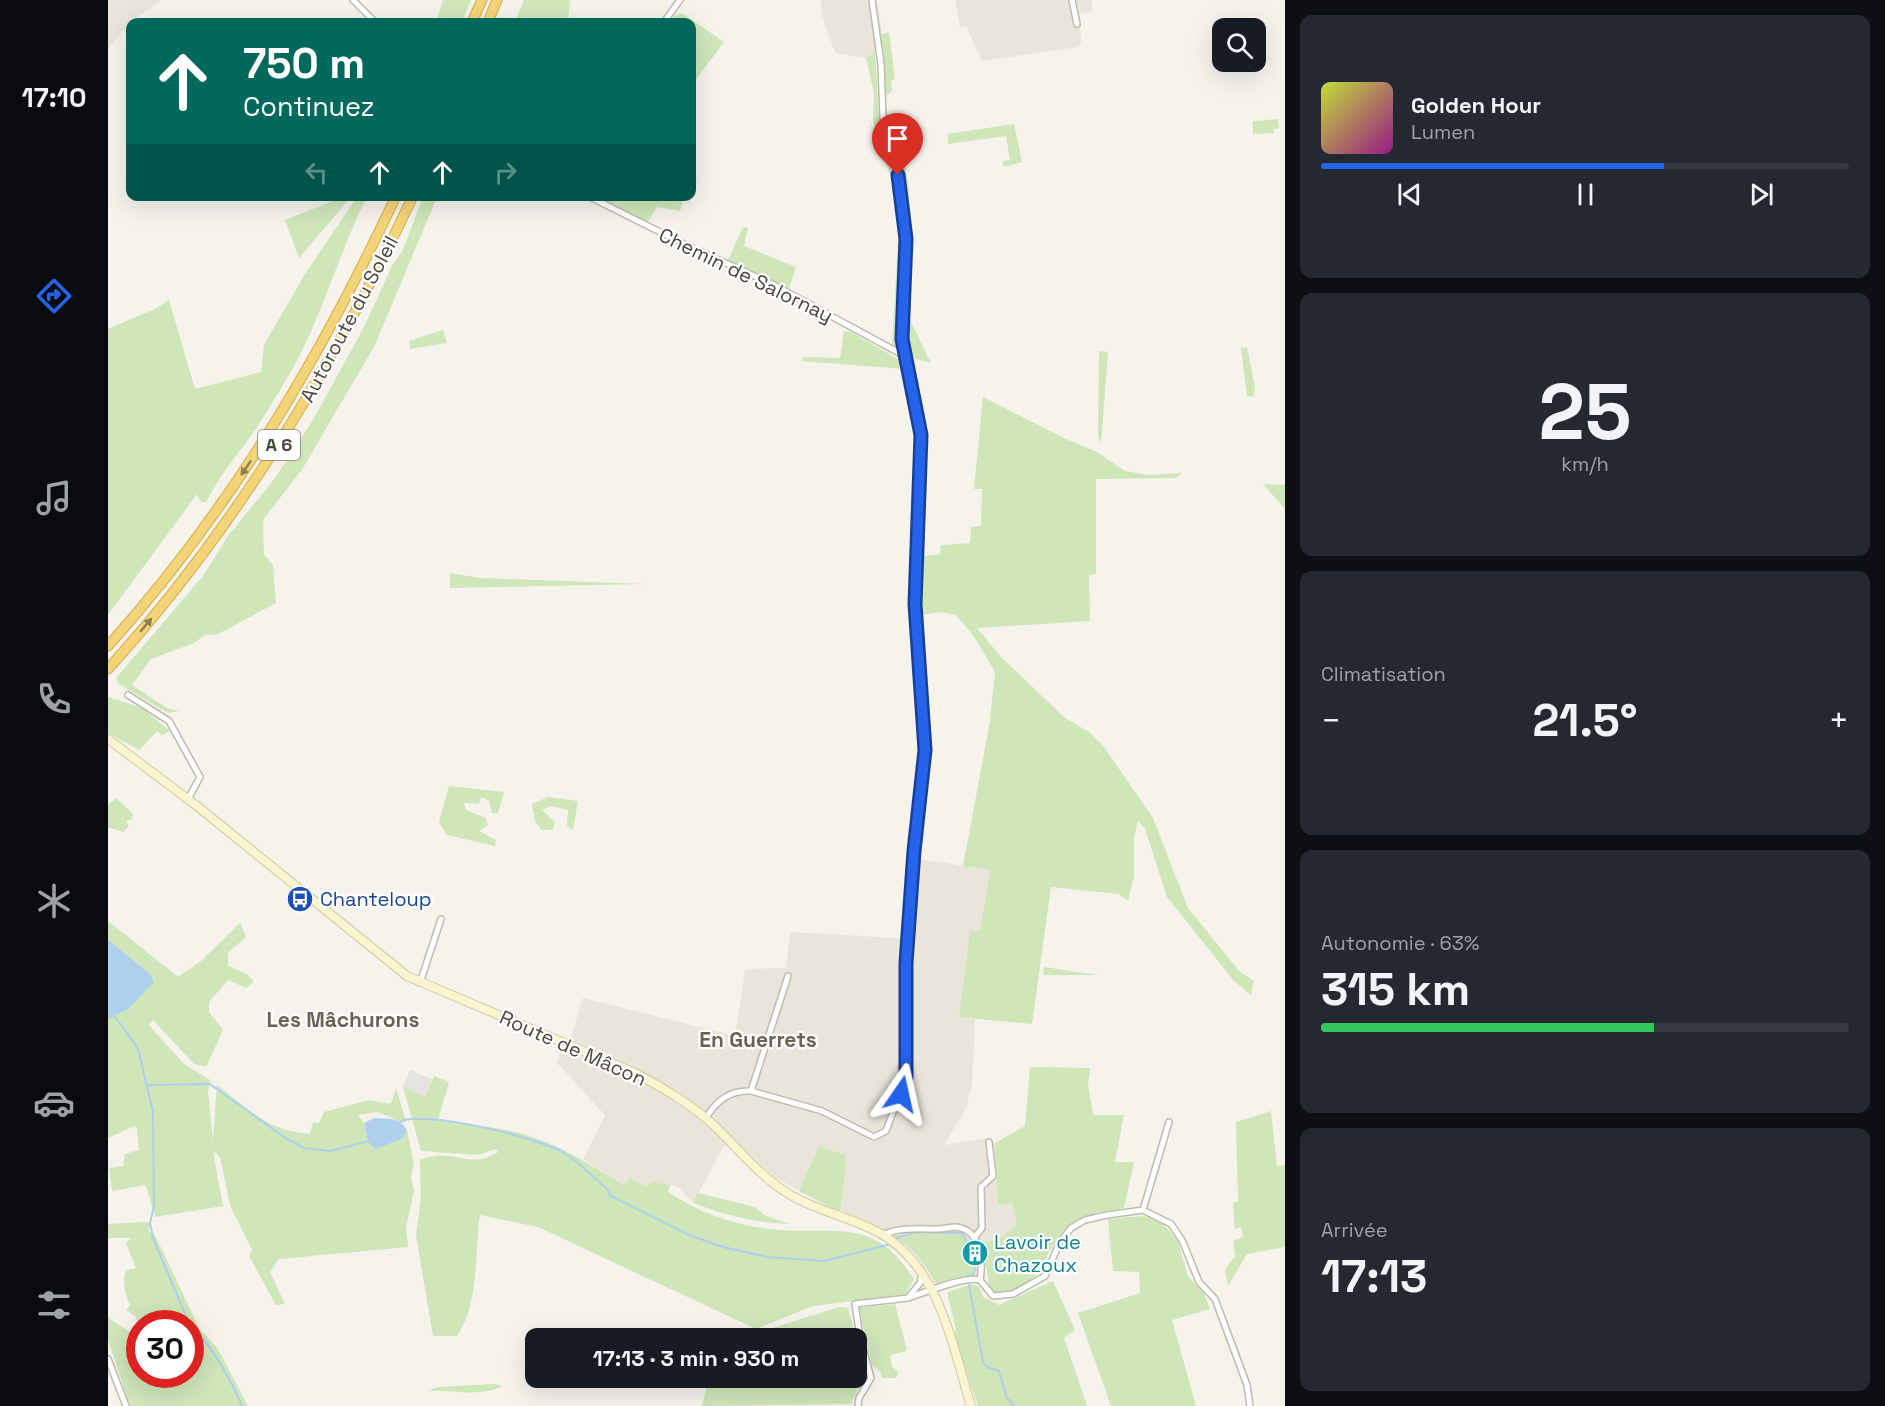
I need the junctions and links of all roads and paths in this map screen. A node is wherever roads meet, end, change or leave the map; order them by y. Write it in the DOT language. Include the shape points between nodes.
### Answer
graph roads {
  1 [pos="353,0"];
  2 [pos="482,0"];
  3 [pos="497,0"];
  4 [pos="680,0"];
  5 [pos="872,0"];
  6 [pos="1072,0"];
  7 [pos="371,18"];
  8 [pos="474,18"];
  9 [pos="490,18"];
  10 [pos="667,18"];
  11 [pos="1077,24"];
  12 [pos="394,201"];
  13 [pos="411,201"];
  14 [pos="598,201"];
  15 [pos="903,355"];
  16 [pos="108,646"];
  17 [pos="108,669"];
  18 [pos="128,695"];
  19 [pos="108,739"];
  20 [pos="188,799"];
  21 [pos="441,919"];
  22 [pos="788,976"];
  23 [pos="420,983"];
  24 [pos="751,1091"];
  25 [pos="706,1118"];
  26 [pos="1169,1122"];
  27 [pos="989,1143"];
  28 [pos="1143,1210"];
  29 [pos="974,1238"];
  30 [pos="890,1240"];
  31 [pos="922,1272"];
  32 [pos="980,1280"];
  33 [pos="933,1290"];
  34 [pos="908,1298"];
  35 [pos="108,1359"];
  36 [pos="125,1405"];
  37 [pos="858,1406"];
  38 [pos="971,1406"];
  39 [pos="1250,1406"];
  1 -- 7 [label="street"];
  2 -- 8 [label="highway"];
  3 -- 9 [label="highway"];
  4 -- 10 [label="street"];
  5 -- 15 [label="street" via="884,117 898,175 906,239"];
  6 -- 11 [label="street"];
  12 -- 16 [label="highway, Autoroute du Soleil / A 6, one-way" via="330,329 259,449 193,543"];
  17 -- 13 [label="highway, Autoroute du Soleil / A 6, one-way" via="198,561 271,457 345,334"];
  14 -- 15 [label="street, Chemin de Salornay" via="774,285"];
  15 -- 24 [label="street" via="909,365 921,435 915,604 925,750 906,963 906,1077 886,1131 874,1137 822,1112"];
  18 -- 20 [label="street" via="169,721 182,742 200,777"];
  19 -- 20 [label="street, Route de Mâcon"];
  20 -- 23 [label="street, Route de Mâcon" via="390,965"];
  21 -- 23 [label="street"];
  22 -- 24 [label="street"];
  23 -- 25 [label="street, Route de Mâcon" via="606,1059 671,1093"];
  24 -- 25 [label="street" via="727,1094"];
  25 -- 30 [label="street, Route de Mâcon" via="756,1169 782,1189"];
  26 -- 28 [label="street"];
  27 -- 29 [label="street" via="993,1176 981,1187 982,1228"];
  28 -- 32 [label="street" via="1085,1220 1071,1228 1060,1242 1045,1276 1013,1294 993,1296"];
  28 -- 39 [label="street" via="1171,1224 1199,1282 1215,1299 1247,1385"];
  29 -- 30 [label="street" via="957,1227 892,1231"];
  29 -- 32 [label="street" via="981,1253"];
  30 -- 31 [label="street, Route de Mâcon"];
  31 -- 33 [label="street, Route de Mâcon"];
  31 -- 34 [label="street" via="920,1283"];
  32 -- 33 [label="street"];
  33 -- 34 [label="street"];
  33 -- 38 [label="street, Route de Mâcon"];
  34 -- 37 [label="street" via="855,1304 871,1378"];
  35 -- 36 [label="street"];
}
